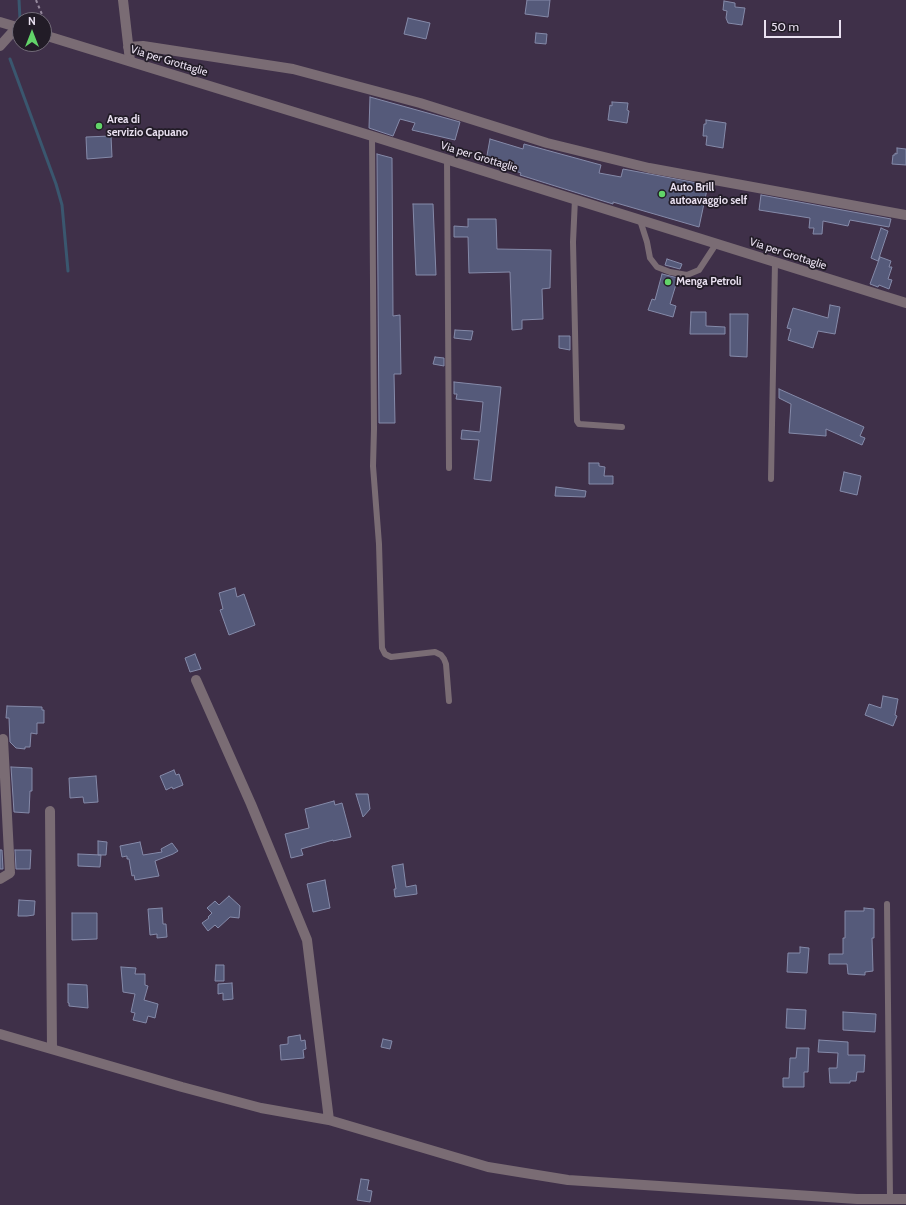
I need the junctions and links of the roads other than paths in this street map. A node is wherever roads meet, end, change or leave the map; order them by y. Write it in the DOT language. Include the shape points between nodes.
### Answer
graph roads {
  1 [pos="123,0"];
  2 [pos="0,22"];
  3 [pos="12,25"];
  4 [pos="12,34"];
  5 [pos="52,37"];
  6 [pos="0,46"];
  7 [pos="128,47"];
  8 [pos="130,61"];
  9 [pos="372,136"];
  10 [pos="447,159"];
  11 [pos="575,199"];
  12 [pos="906,216"];
  13 [pos="640,220"];
  14 [pos="716,244"];
  15 [pos="774,262"];
  16 [pos="906,303"];
  17 [pos="622,427"];
  18 [pos="449,468"];
  19 [pos="770,479"];
  20 [pos="196,680"];
  21 [pos="449,701"];
  22 [pos="3,739"];
  23 [pos="50,811"];
  24 [pos="0,879"];
  25 [pos="887,904"];
  26 [pos="0,1034"];
  27 [pos="52,1049"];
  28 [pos="329,1120"];
  29 [pos="890,1199"];
  30 [pos="906,1199"];
  1 -- 7 [label="street"];
  2 -- 3 [label="street"];
  4 -- 6 [label="street"];
  5 -- 8 [label="street, Via per Grottaglie"];
  7 -- 8 [label="street"];
  7 -- 12 [label="street" via="143,46 292,69 420,103 547,143 649,168"];
  8 -- 9 [label="street, Via per Grottaglie"];
  9 -- 10 [label="street, Via per Grottaglie"];
  9 -- 21 [label="lane" via="374,466 382,648 385,654 391,657 435,652 441,655 446,664"];
  10 -- 11 [label="street, Via per Grottaglie"];
  10 -- 18 [label="lane"];
  11 -- 13 [label="street, Via per Grottaglie"];
  11 -- 17 [label="lane" via="573,242 577,421 579,424"];
  13 -- 14 [label="street, Via per Grottaglie"];
  13 -- 14 [label="lane" via="650,258 657,267 670,272 687,275 699,270"];
  14 -- 15 [label="street, Via per Grottaglie"];
  15 -- 16 [label="street, Via per Grottaglie"];
  15 -- 19 [label="lane"];
  20 -- 28 [label="street" via="307,940"];
  22 -- 24 [label="street" via="10,873"];
  23 -- 27 [label="street"];
  25 -- 29 [label="lane"];
  26 -- 27 [label="street"];
  27 -- 28 [label="street" via="261,1108"];
  28 -- 29 [label="street" via="488,1167 568,1180"];
  29 -- 30 [label="street"];
}
